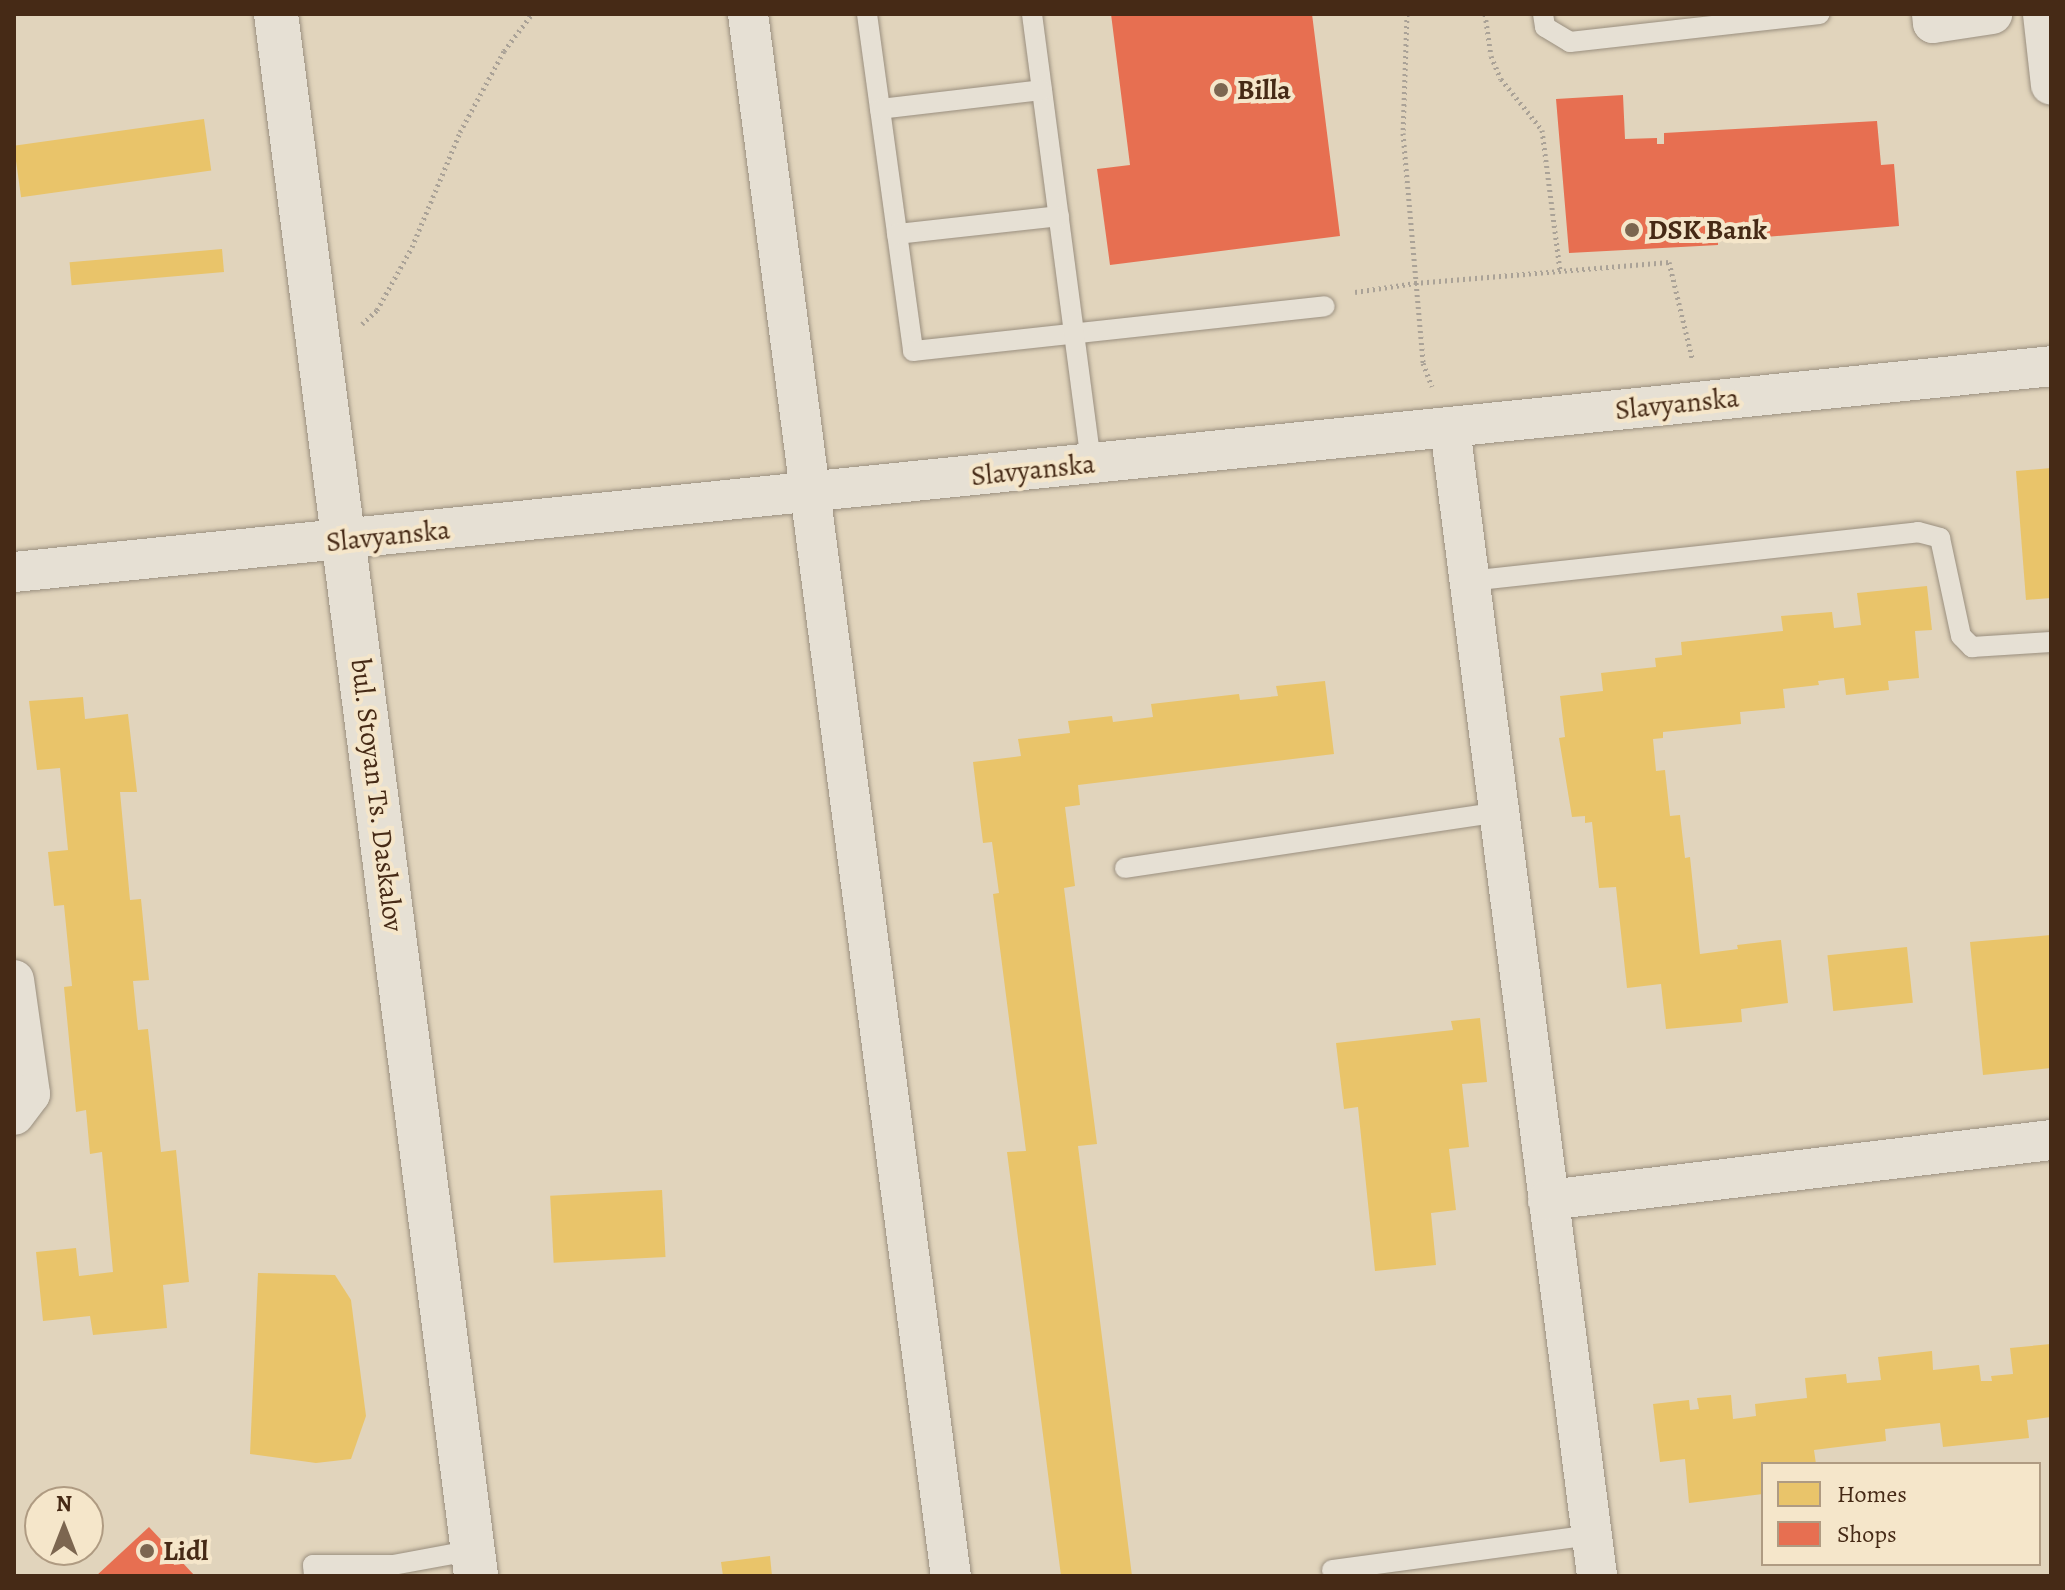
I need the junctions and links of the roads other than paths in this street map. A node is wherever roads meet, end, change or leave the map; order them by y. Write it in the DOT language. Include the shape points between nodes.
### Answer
graph roads {
  1 [pos="276,14"];
  2 [pos="748,14"];
  3 [pos="867,14"];
  4 [pos="1032,14"];
  5 [pos="1543,14"];
  6 [pos="1819,14"];
  7 [pos="1992,14"];
  8 [pos="2043,14"];
  9 [pos="1938,17"];
  10 [pos="2051,85"];
  11 [pos="1042,90"];
  12 [pos="880,109"];
  13 [pos="1059,216"];
  14 [pos="897,234"];
  15 [pos="1325,306"];
  16 [pos="1074,333"];
  17 [pos="2051,366"];
  18 [pos="1450,428"];
  19 [pos="1091,464"];
  20 [pos="809,493"];
  21 [pos="345,540"];
  22 [pos="14,572"];
  23 [pos="1469,581"];
  24 [pos="2051,642"];
  25 [pos="1498,812"];
  26 [pos="1125,868"];
  27 [pos="14,980"];
  28 [pos="14,1115"];
  29 [pos="2051,1140"];
  30 [pos="1548,1200"];
  31 [pos="1592,1535"];
  32 [pos="475,1563"];
  33 [pos="1332,1570"];
  34 [pos="314,1576"];
  35 [pos="951,1576"];
  36 [pos="1597,1576"];
  1 -- 21 [label="street, bul. Stoyan Ts. Daskalov"];
  2 -- 20 [label="street"];
  3 -- 12 [label="lane"];
  4 -- 11 [label="lane"];
  5 -- 6 [label="lane" via="1545,27 1570,42"];
  7 -- 9 [label="street"];
  8 -- 10 [label="street"];
  11 -- 12 [label="lane"];
  11 -- 13 [label="lane"];
  12 -- 14 [label="lane"];
  13 -- 14 [label="lane"];
  13 -- 16 [label="lane"];
  14 -- 16 [label="lane" via="913,351"];
  15 -- 16 [label="lane"];
  16 -- 19 [label="lane"];
  17 -- 18 [label="street, Slavyanska"];
  18 -- 19 [label="street, Slavyanska"];
  18 -- 23 [label="street"];
  19 -- 20 [label="street, Slavyanska"];
  20 -- 21 [label="street, Slavyanska"];
  20 -- 35 [label="street"];
  21 -- 22 [label="street, Slavyanska"];
  21 -- 32 [label="street, bul. Stoyan Ts. Daskalov"];
  23 -- 24 [label="lane" via="1918,532 1940,538 1961,636 1972,647"];
  23 -- 25 [label="street"];
  25 -- 26 [label="lane"];
  25 -- 30 [label="street"];
  27 -- 28 [label="street" via="30,1094"];
  29 -- 30 [label="street"];
  30 -- 31 [label="street"];
  31 -- 33 [label="lane"];
  31 -- 36 [label="street"];
  32 -- 34 [label="lane" via="313,1565"];
}
